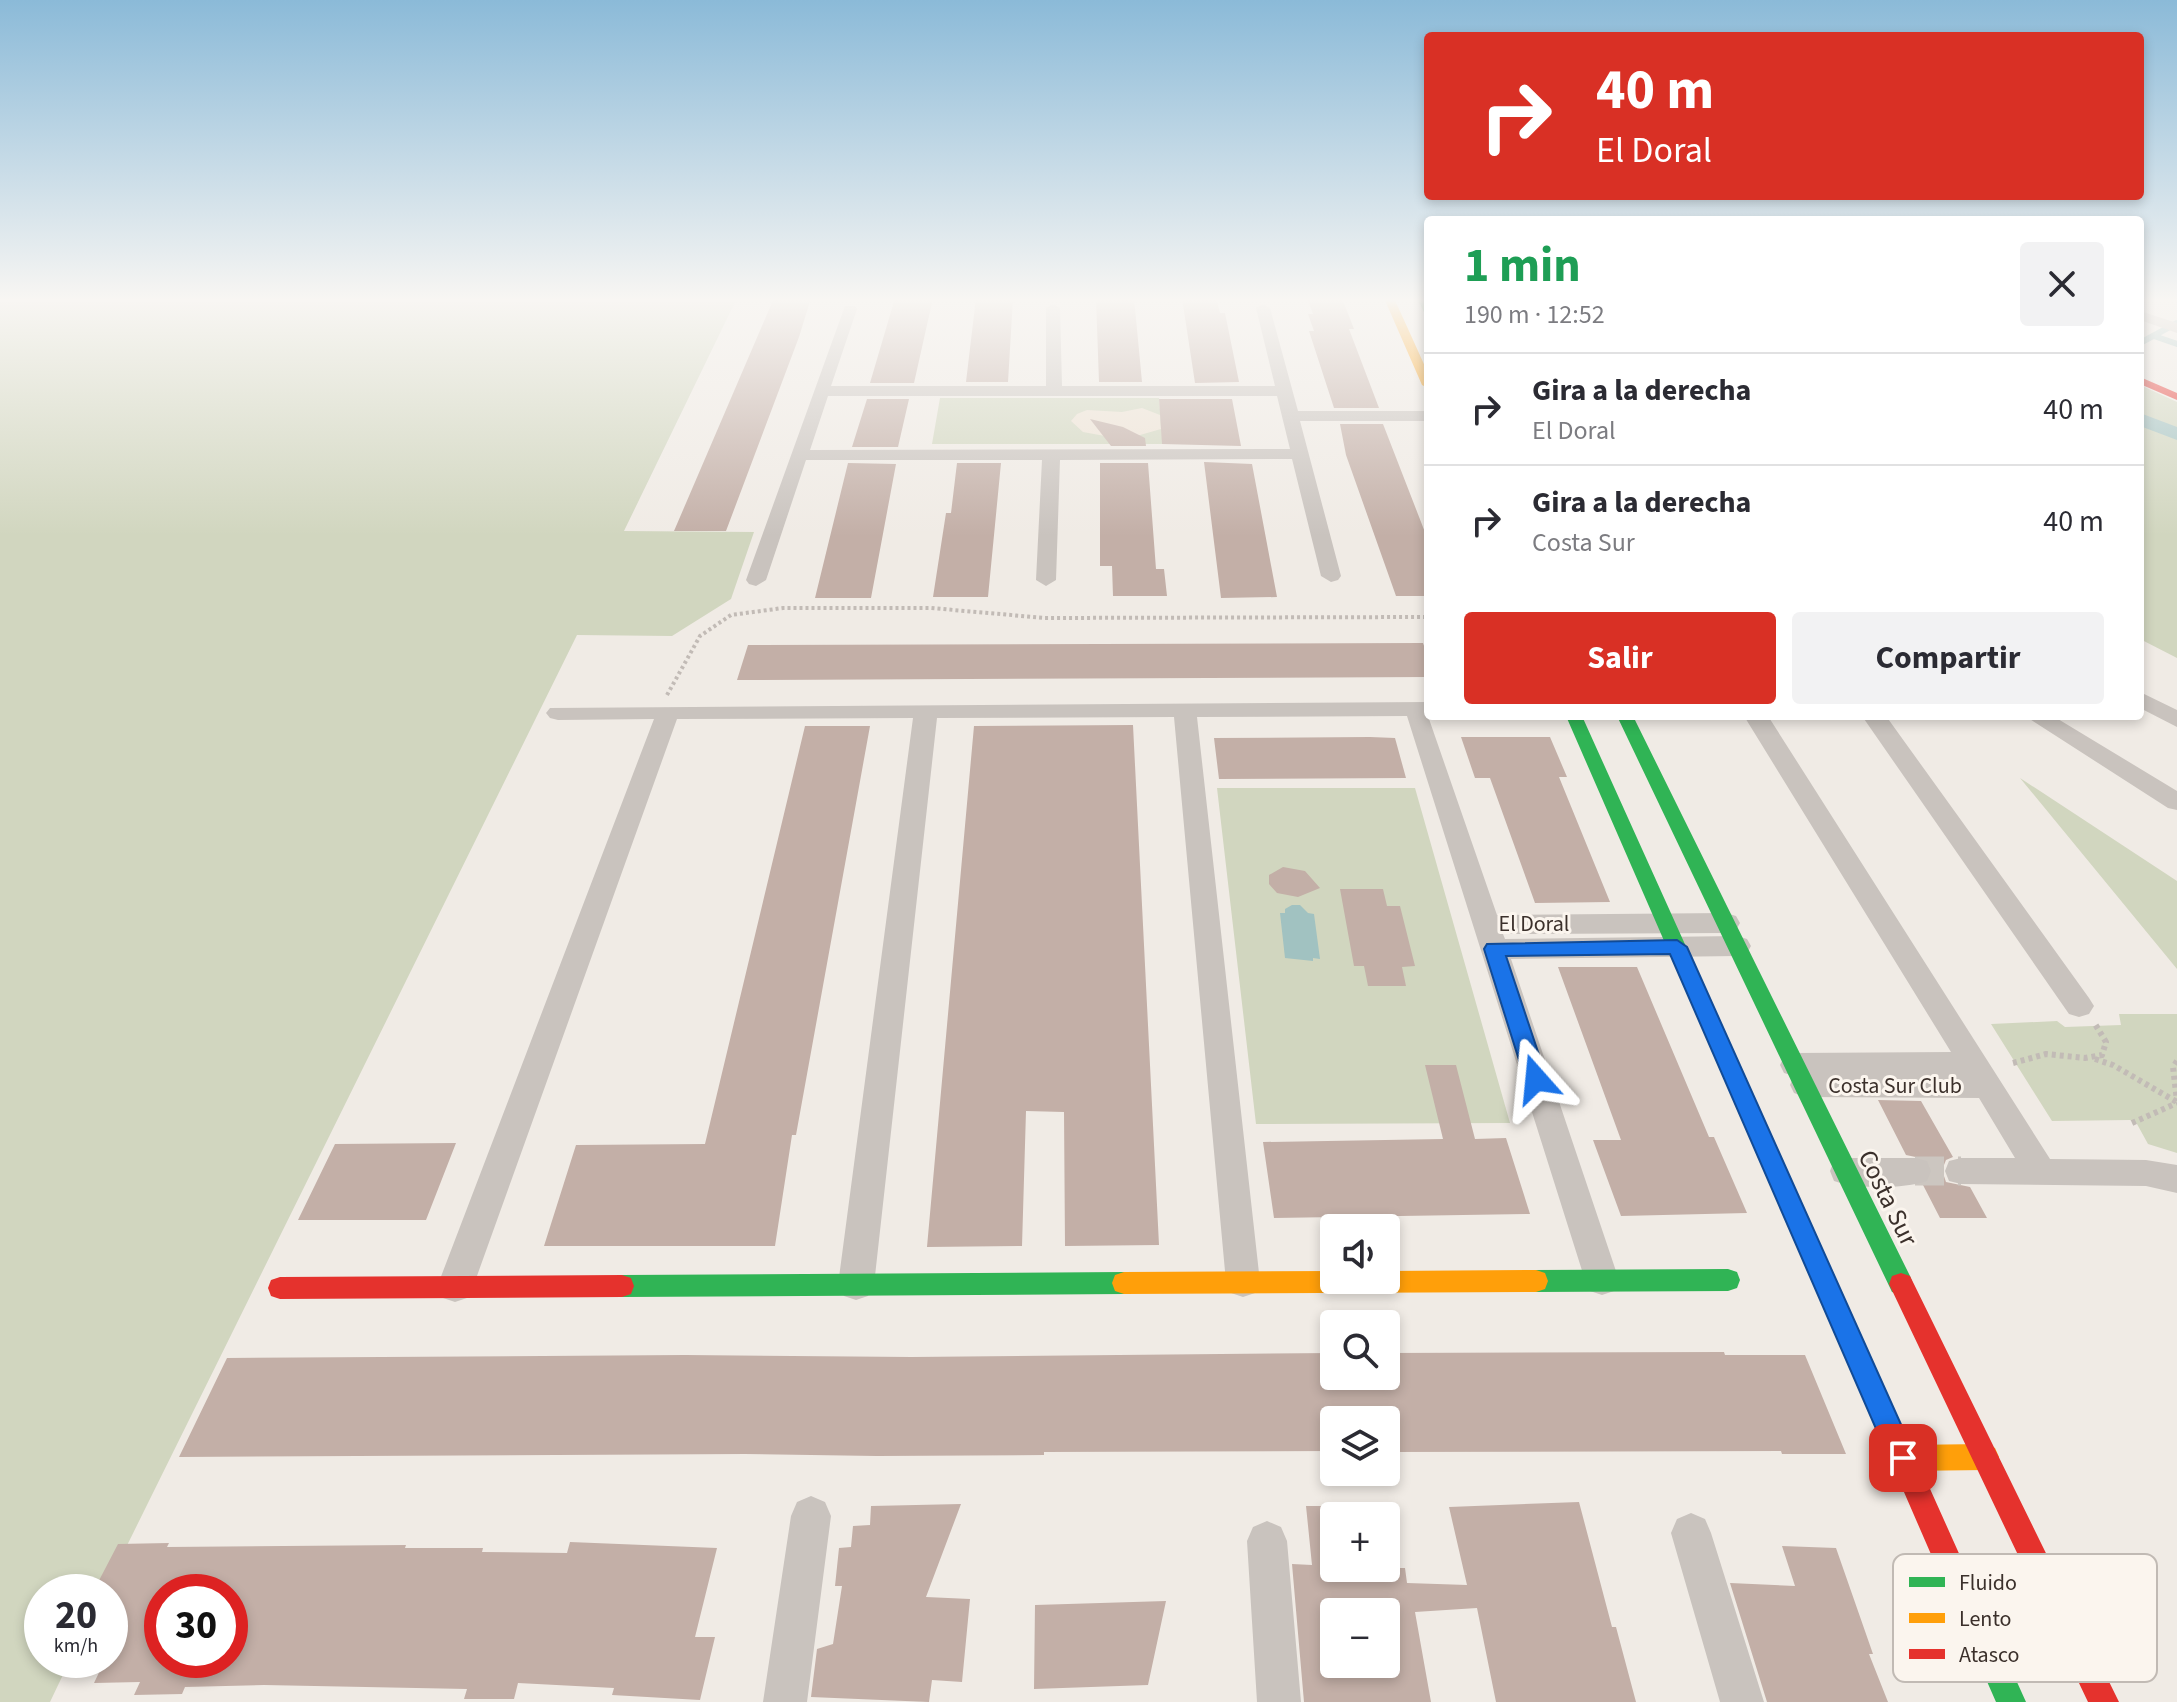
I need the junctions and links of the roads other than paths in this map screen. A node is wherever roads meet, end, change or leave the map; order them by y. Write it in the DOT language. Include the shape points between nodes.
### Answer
graph roads {
  1 [pos="827,377"];
  2 [pos="1054,377"];
  3 [pos="1281,377"];
  4 [pos="2144,382"];
  5 [pos="822,391"];
  6 [pos="1054,391"];
  7 [pos="1284,391"];
  8 [pos="2177,397"];
  9 [pos="1424,416"];
  10 [pos="1291,420"];
  11 [pos="1424,424"];
  12 [pos="1051,454"];
  13 [pos="1300,454"];
  14 [pos="799,455"];
  15 [pos="1331,576"];
  16 [pos="756,580"];
  17 [pos="1046,580"];
  18 [pos="2144,701"];
  19 [pos="1422,709"];
  20 [pos="1185,710"];
  21 [pos="926,711"];
  22 [pos="668,712"];
  23 [pos="558,713"];
  24 [pos="1425,720"];
  25 [pos="1576,720"];
  26 [pos="1627,720"];
  27 [pos="1758,720"];
  28 [pos="1877,720"];
  29 [pos="2044,720"];
  30 [pos="2177,720"];
  31 [pos="2177,802"];
  32 [pos="1731,934"];
  33 [pos="1671,935"];
  34 [pos="1490,937"];
  35 [pos="2087,1015"];
  36 [pos="1800,1075"];
  37 [pos="1978,1075"];
  38 [pos="2037,1164"];
  39 [pos="1843,1165"];
  40 [pos="1958,1165"];
  41 [pos="1912,1166"];
  42 [pos="2177,1179"];
  43 [pos="1602,1280"];
  44 [pos="1728,1280"];
  45 [pos="1243,1282"];
  46 [pos="856,1285"];
  47 [pos="455,1287"];
  48 [pos="280,1288"];
  49 [pos="1986,1457"];
  50 [pos="1903,1458"];
  51 [pos="811,1516"];
  52 [pos="1691,1533"];
  53 [pos="1267,1541"];
  54 [pos="1945,1554"];
  55 [pos="2033,1554"];
  56 [pos="2002,1682"];
  57 [pos="2094,1682"];
  58 [pos="785,1702"];
  59 [pos="1279,1702"];
  60 [pos="1742,1702"];
  61 [pos="2011,1702"];
  62 [pos="2104,1702"];
  1 -- 5 [label="street"];
  2 -- 6 [label="street"];
  3 -- 7 [label="street"];
  4 -- 8 [label="main road"];
  5 -- 6 [label="street"];
  5 -- 14 [label="street"];
  6 -- 7 [label="street"];
  7 -- 10 [label="street"];
  9 -- 10 [label="street"];
  10 -- 11 [label="street"];
  10 -- 13 [label="street"];
  12 -- 13 [label="street"];
  12 -- 14 [label="street"];
  12 -- 17 [label="street"];
  13 -- 15 [label="street"];
  14 -- 16 [label="street"];
  18 -- 30 [label="street"];
  19 -- 20 [label="street"];
  20 -- 21 [label="street"];
  20 -- 45 [label="street"];
  21 -- 22 [label="street"];
  21 -- 46 [label="street"];
  22 -- 23 [label="street"];
  22 -- 47 [label="street"];
  24 -- 34 [label="street"];
  25 -- 33 [label="main road"];
  26 -- 32 [label="main road, Costa Sur"];
  27 -- 37 [label="street"];
  28 -- 35 [label="street"];
  29 -- 31 [label="street"];
  32 -- 33 [label="street, El Doral"];
  32 -- 36 [label="main road, Costa Sur"];
  33 -- 34 [label="street, El Doral"];
  33 -- 50 [label="main road"];
  34 -- 43 [label="street"];
  36 -- 37 [label="street, Costa Sur Club"];
  36 -- 39 [label="main road, Costa Sur"];
  37 -- 38 [label="street"];
  38 -- 40 [label="street"];
  38 -- 42 [label="street"];
  39 -- 41 [label="street"];
  39 -- 49 [label="main road, Costa Sur"];
  43 -- 44 [label="main road"];
  43 -- 45 [label="main road"];
  45 -- 46 [label="main road"];
  46 -- 47 [label="main road"];
  47 -- 48 [label="main road"];
  49 -- 50 [label="main road"];
  49 -- 55 [label="main road, Costa Sur"];
  50 -- 54 [label="main road"];
  51 -- 58 [label="street"];
  52 -- 60 [label="street"];
  53 -- 59 [label="street"];
  56 -- 61 [label="main road"];
  57 -- 62 [label="main road, Costa Sur"];
}
